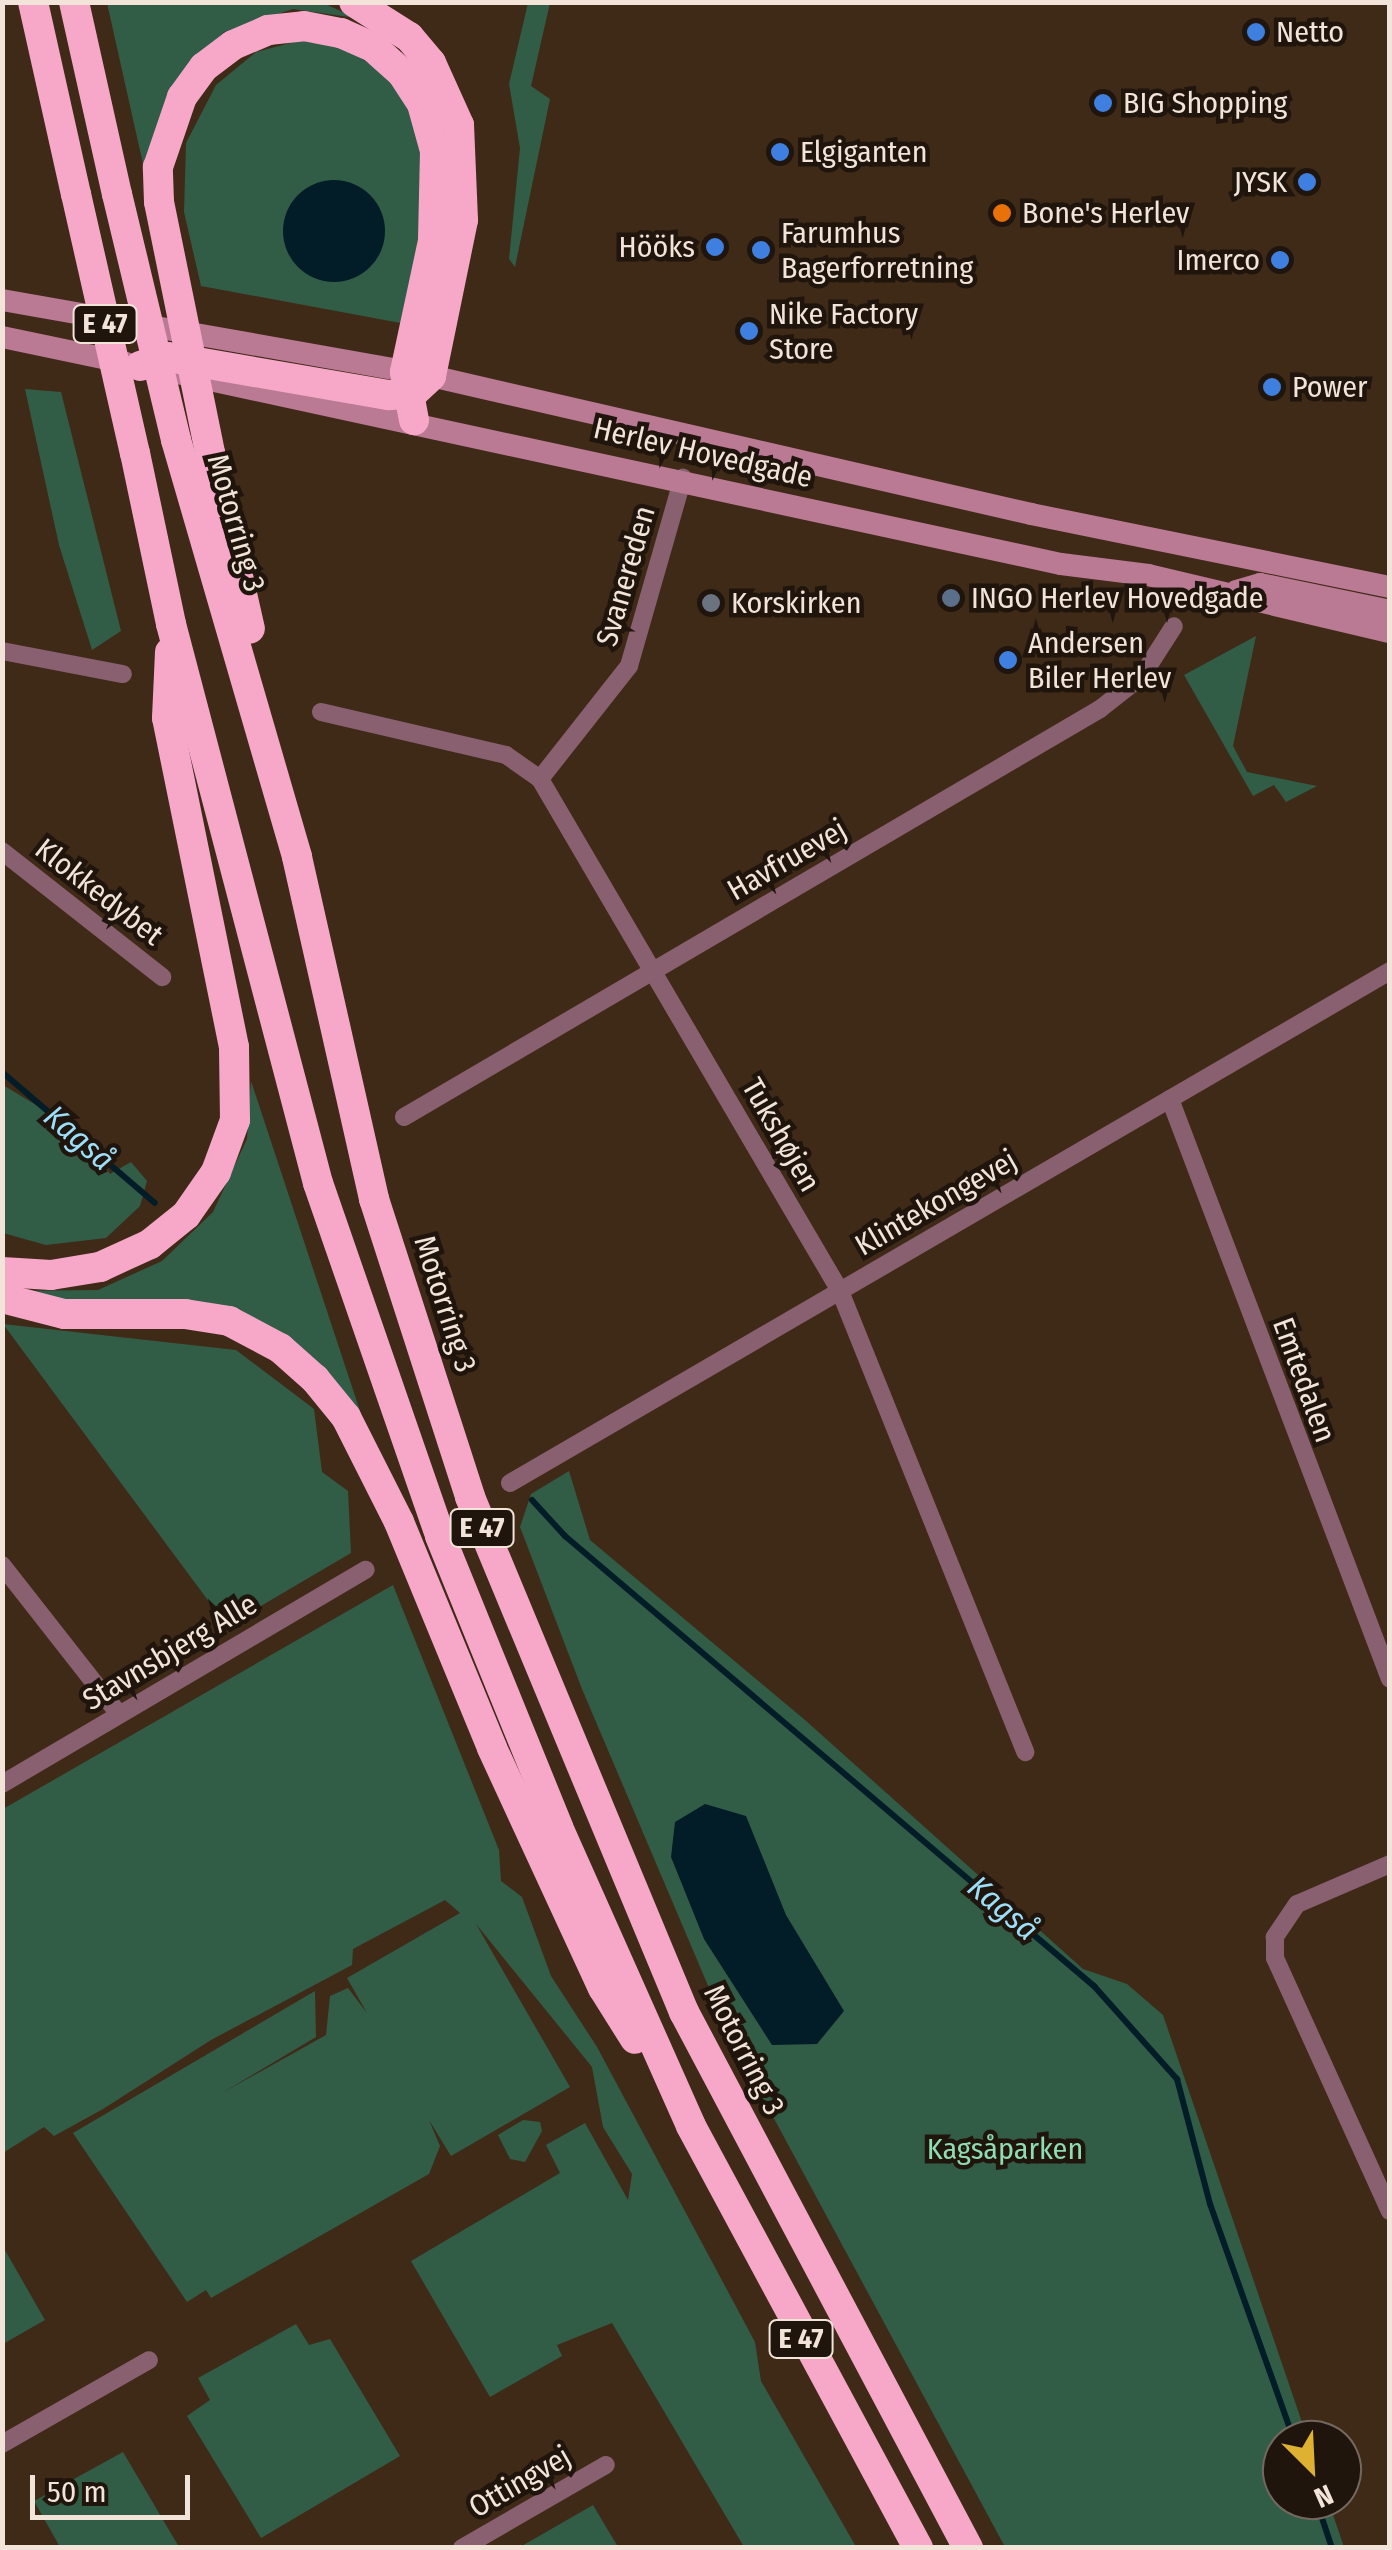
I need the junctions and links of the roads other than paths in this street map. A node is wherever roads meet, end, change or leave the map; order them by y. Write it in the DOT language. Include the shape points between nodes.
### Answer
graph roads {
  1 [pos="33,2"];
  2 [pos="74,2"];
  3 [pos="354,2"];
  4 [pos="2,300"];
  5 [pos="2,336"];
  6 [pos="140,366"];
  7 [pos="414,391"];
  8 [pos="682,478"];
  9 [pos="1390,587"];
  10 [pos="1228,593"];
  11 [pos="1390,611"];
  12 [pos="171,624"];
  13 [pos="1174,626"];
  14 [pos="1390,632"];
  15 [pos="2,650"];
  16 [pos="123,674"];
  17 [pos="321,712"];
  18 [pos="540,780"];
  19 [pos="2,850"];
  20 [pos="296,857"];
  21 [pos="654,970"];
  22 [pos="1390,971"];
  23 [pos="162,977"];
  24 [pos="1170,1099"];
  25 [pos="404,1117"];
  26 [pos="2,1272"];
  27 [pos="840,1291"];
  28 [pos="2,1298"];
  29 [pos="510,1483"];
  30 [pos="2,1566"];
  31 [pos="366,1570"];
  32 [pos="1390,1678"];
  33 [pos="118,1714"];
  34 [pos="1025,1752"];
  35 [pos="2,1784"];
  36 [pos="1390,1864"];
  37 [pos="691,2126"];
  38 [pos="1390,2211"];
  39 [pos="149,2360"];
  40 [pos="2,2444"];
  41 [pos="606,2465"];
  42 [pos="462,2548"];
  43 [pos="918,2548"];
  44 [pos="968,2548"];
  1 -- 12 [label="highway, E 47, bridge"];
  2 -- 20 [label="highway, Motorring 3 / E 47, bridge" via="176,440"];
  3 -- 7 [label="highway" via="409,38 432,63 459,125 463,220"];
  4 -- 7 [label="main road, Herlev Hovedgade"];
  5 -- 6 [label="main road"];
  6 -- 7 [label="highway" via="168,357"];
  7 -- 8 [label="main road, Herlev Hovedgade"];
  7 -- 9 [label="main road, Herlev Hovedgade"];
  7 -- 20 [label="highway, bridge" via="434,241 434,152 422,104 374,48 341,32 304,26 233,44 182,97 158,167 159,202"];
  8 -- 10 [label="main road, Herlev Hovedgade" via="1061,564"];
  8 -- 18 [label="street, Svanereden" via="629,666"];
  10 -- 11 [label="main road" via="1260,584"];
  10 -- 14 [label="main road, Herlev Hovedgade"];
  12 -- 26 [label="highway" via="167,718 234,1047 235,1120 216,1172 186,1215 150,1244 100,1267 51,1275"];
  12 -- 37 [label="highway, E 47" via="318,1184 440,1536 558,1827"];
  13 -- 21 [label="street, Havfruevej" via="1142,676 1113,700"];
  15 -- 16 [label="street"];
  17 -- 18 [label="street, Tukshøjen" via="506,755"];
  18 -- 21 [label="street, Tukshøjen"];
  19 -- 23 [label="street, Klokkedybet"];
  20 -- 44 [label="highway, Motorring 3 / E 47" via="374,1199 470,1497 546,1690 684,2012"];
  21 -- 25 [label="street, Havfruevej"];
  21 -- 27 [label="street, Tukshøjen"];
  22 -- 24 [label="street, Klintekongevej"];
  24 -- 27 [label="street, Klintekongevej"];
  24 -- 32 [label="street, Emtedalen"];
  27 -- 29 [label="street, Klintekongevej"];
  27 -- 34 [label="street, Tukshøjen"];
  28 -- 37 [label="highway" via="64,1314 185,1314 229,1322 280,1348 315,1380 346,1418 399,1522 492,1748 603,1988"];
  30 -- 33 [label="street"];
  31 -- 33 [label="street, Stavnsbjerg Alle"];
  33 -- 35 [label="street, Stavnsbjerg Alle"];
  36 -- 38 [label="street" via="1297,1904 1274,1937 1275,1958"];
  37 -- 43 [label="highway, E 47"];
  39 -- 40 [label="street"];
  41 -- 42 [label="street, Ottingvej"];
}
